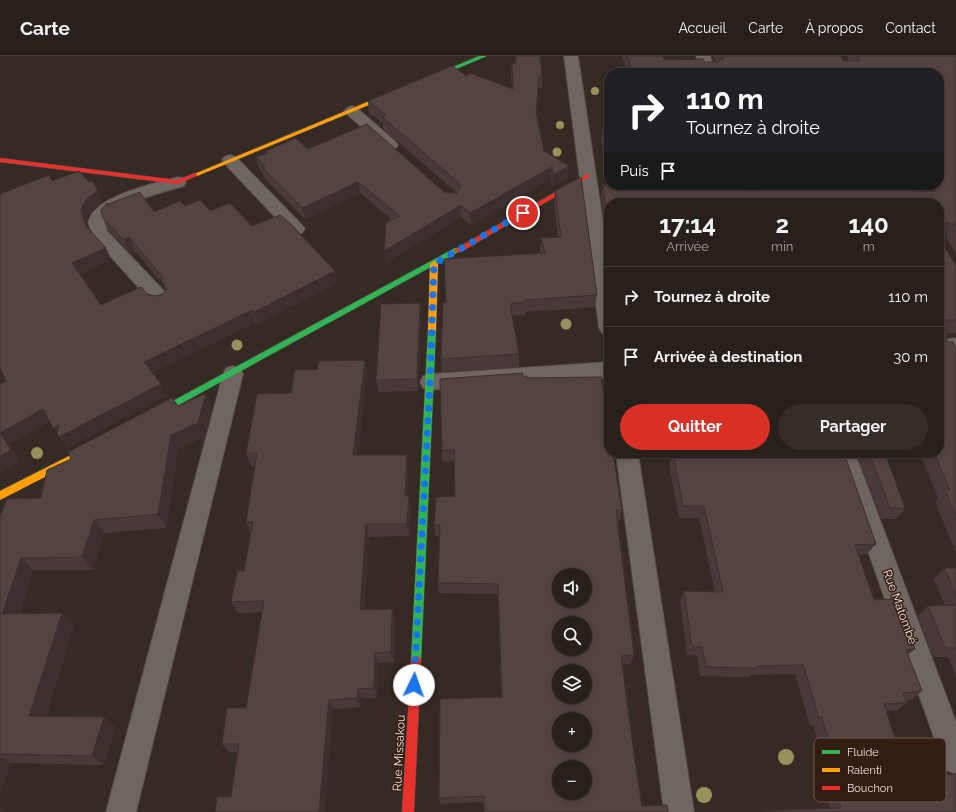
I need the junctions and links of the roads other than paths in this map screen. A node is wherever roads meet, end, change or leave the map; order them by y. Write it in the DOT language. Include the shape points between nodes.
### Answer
graph roads {
  1 [pos="484,56"];
  2 [pos="571,56"];
  3 [pos="703,56"];
  4 [pos="707,68"];
  5 [pos="418,83"];
  6 [pos="403,90"];
  7 [pos="352,111"];
  8 [pos="404,158"];
  9 [pos="0,160"];
  10 [pos="230,160"];
  11 [pos="587,176"];
  12 [pos="178,182"];
  13 [pos="296,229"];
  14 [pos="434,264"];
  15 [pos="604,293"];
  16 [pos="161,300"];
  17 [pos="956,345"];
  18 [pos="944,346"];
  19 [pos="604,370"];
  20 [pos="233,374"];
  21 [pos="430,382"];
  22 [pos="141,422"];
  23 [pos="85,452"];
  24 [pos="628,458"];
  25 [pos="846,458"];
  26 [pos="0,496"];
  27 [pos="956,760"];
  28 [pos="121,812"];
  29 [pos="408,812"];
  30 [pos="679,812"];
  1 -- 5 [label="street"];
  2 -- 11 [label="street"];
  3 -- 4 [label="street"];
  6 -- 7 [label="street"];
  7 -- 8 [label="street"];
  7 -- 10 [label="street"];
  9 -- 12 [label="street"];
  10 -- 12 [label="street"];
  10 -- 13 [label="street"];
  11 -- 14 [label="street"];
  11 -- 15 [label="street"];
  12 -- 16 [label="street" via="104,209 98,216 96,225 99,233"];
  14 -- 20 [label="street"];
  14 -- 21 [label="street, Rue Missakou"];
  17 -- 18 [label="street"];
  19 -- 21 [label="street"];
  20 -- 22 [label="street"];
  20 -- 28 [label="street"];
  21 -- 29 [label="street, Rue Missakou"];
  23 -- 26 [label="street"];
  24 -- 30 [label="street"];
  25 -- 27 [label="street, Rue Matombé"];
}
